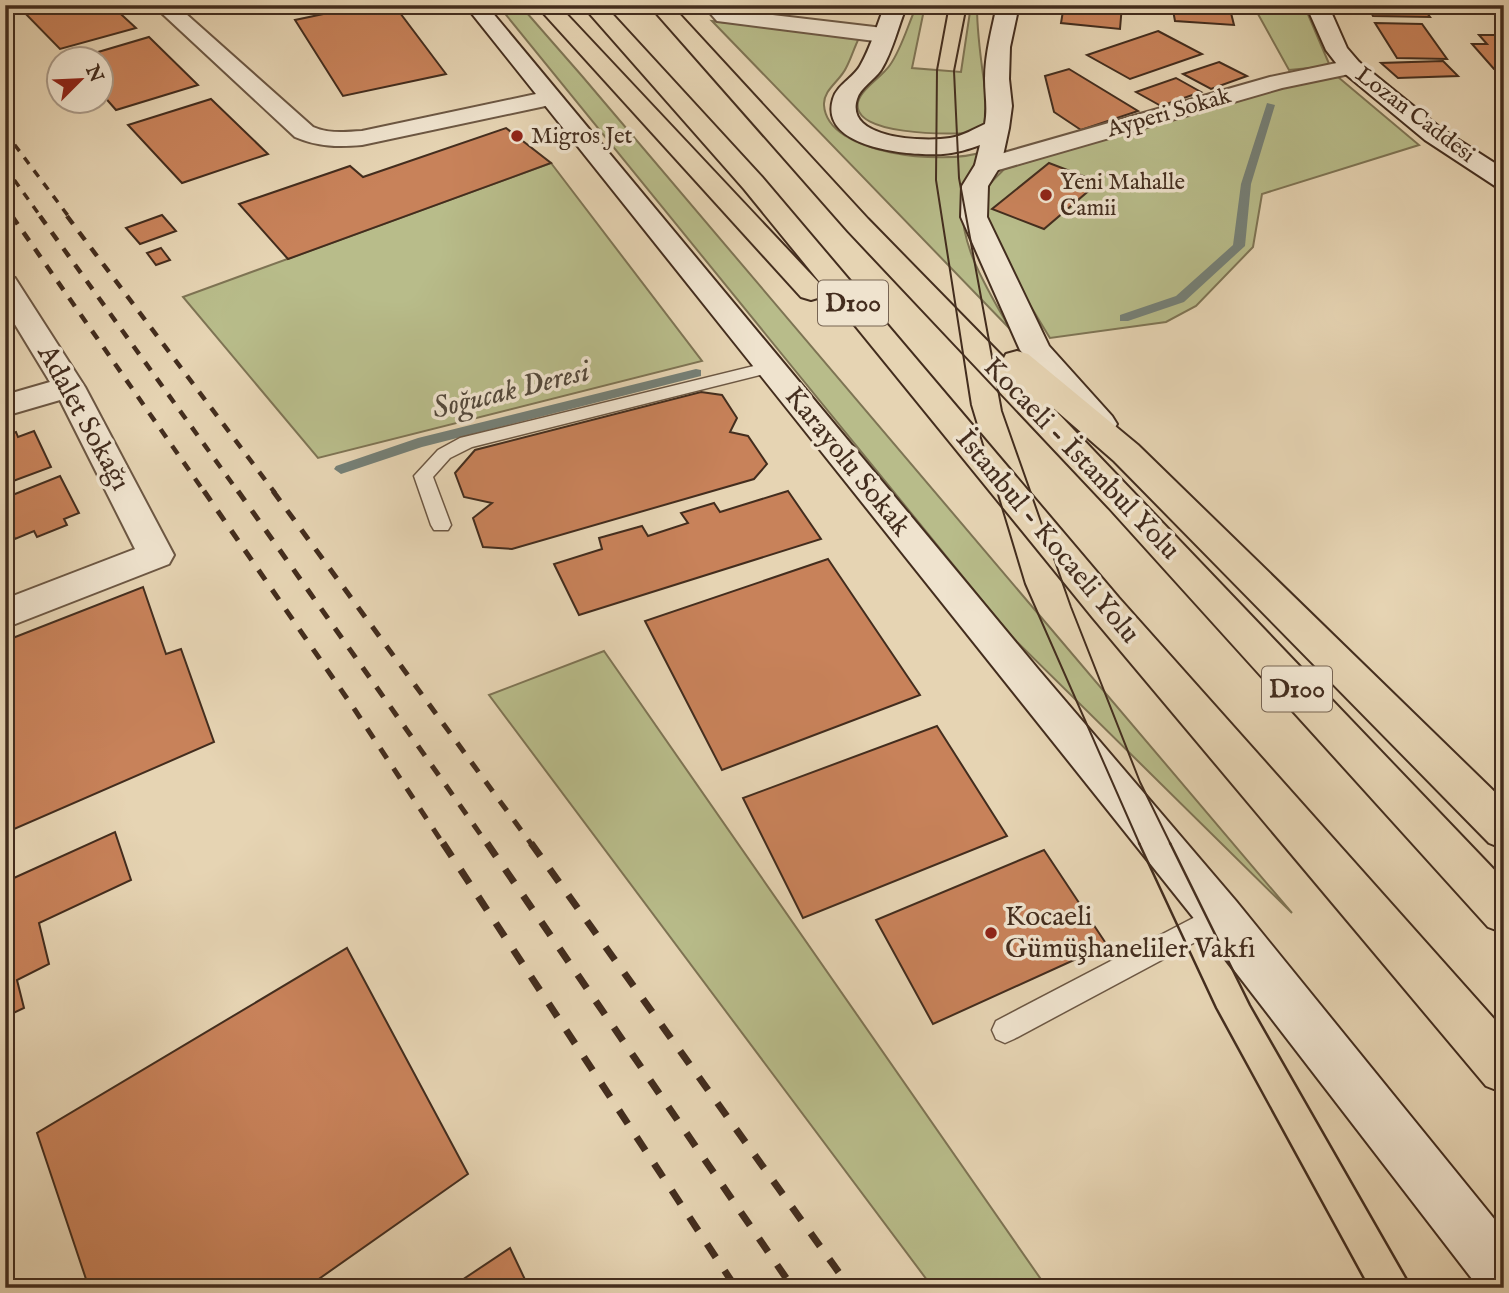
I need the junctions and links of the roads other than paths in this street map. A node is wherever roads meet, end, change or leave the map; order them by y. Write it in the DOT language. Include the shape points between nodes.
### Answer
graph roads {
  1 [pos="163,5"];
  2 [pos="475,5"];
  3 [pos="546,5"];
  4 [pos="592,5"];
  5 [pos="648,5"];
  6 [pos="659,5"];
  7 [pos="713,5"];
  8 [pos="1008,5"];
  9 [pos="1317,5"];
  10 [pos="894,6"];
  11 [pos="883,35"];
  12 [pos="1351,67"];
  13 [pos="550,98"];
  14 [pos="997,128"];
  15 [pos="988,165"];
  16 [pos="1504,180"];
  17 [pos="858,225"];
  18 [pos="5,284"];
  19 [pos="770,367"];
  20 [pos="69,387"];
  21 [pos="5,406"];
  22 [pos="1126,453"];
  23 [pos="441,525"];
  24 [pos="1106,608"];
  25 [pos="5,614"];
  26 [pos="1504,831"];
  27 [pos="1504,912"];
  28 [pos="1220,916"];
  29 [pos="1005,1030"];
  30 [pos="1504,1068"];
  31 [pos="1504,1233"];
  32 [pos="1504,1275"];
  1 -- 13 [label="main road" via="316,138 362,138"];
  2 -- 13 [label="main road, Karayolu Sokak"];
  3 -- 24 [label="highway"];
  4 -- 24 [label="highway, İstanbul - Kocaeli Yolu / D100" via="752,183"];
  5 -- 17 [label="highway"];
  6 -- 17 [label="highway, Kocaeli - İstanbul Yolu / D100"];
  7 -- 11 [label="main road" via="725,16"];
  8 -- 14 [label="main road" via="999,47"];
  9 -- 12 [label="main road, Lozan Caddesi" via="1337,50"];
  10 -- 11 [label="main road"];
  11 -- 14 [label="main road" via="871,67 845,99 844,114 863,136 913,147 945,146 968,142"];
  12 -- 15 [label="main road, Ayperi Sokak" via="1278,82"];
  12 -- 16 [label="main road, Lozan Caddesi" via="1434,135"];
  13 -- 19 [label="main road, Karayolu Sokak"];
  14 -- 15 [label="main road"];
  15 -- 22 [label="main road" via="975,186 974,217 1035,350"];
  17 -- 22 [label="highway"];
  17 -- 27 [label="highway, Kocaeli - İstanbul Yolu / D100" via="1122,499"];
  18 -- 20 [label="main road, Adalet Sokağı"];
  19 -- 23 [label="lane" via="466,442 444,454 423,476"];
  19 -- 28 [label="main road, Karayolu Sokak"];
  20 -- 21 [label="main road"];
  20 -- 25 [label="main road, Adalet Sokağı" via="156,555"];
  22 -- 26 [label="highway"];
  24 -- 30 [label="highway, İstanbul - Kocaeli Yolu / D100"];
  28 -- 29 [label="lane"];
  28 -- 31 [label="main road" via="1333,1020"];
  28 -- 32 [label="main road"];
}
